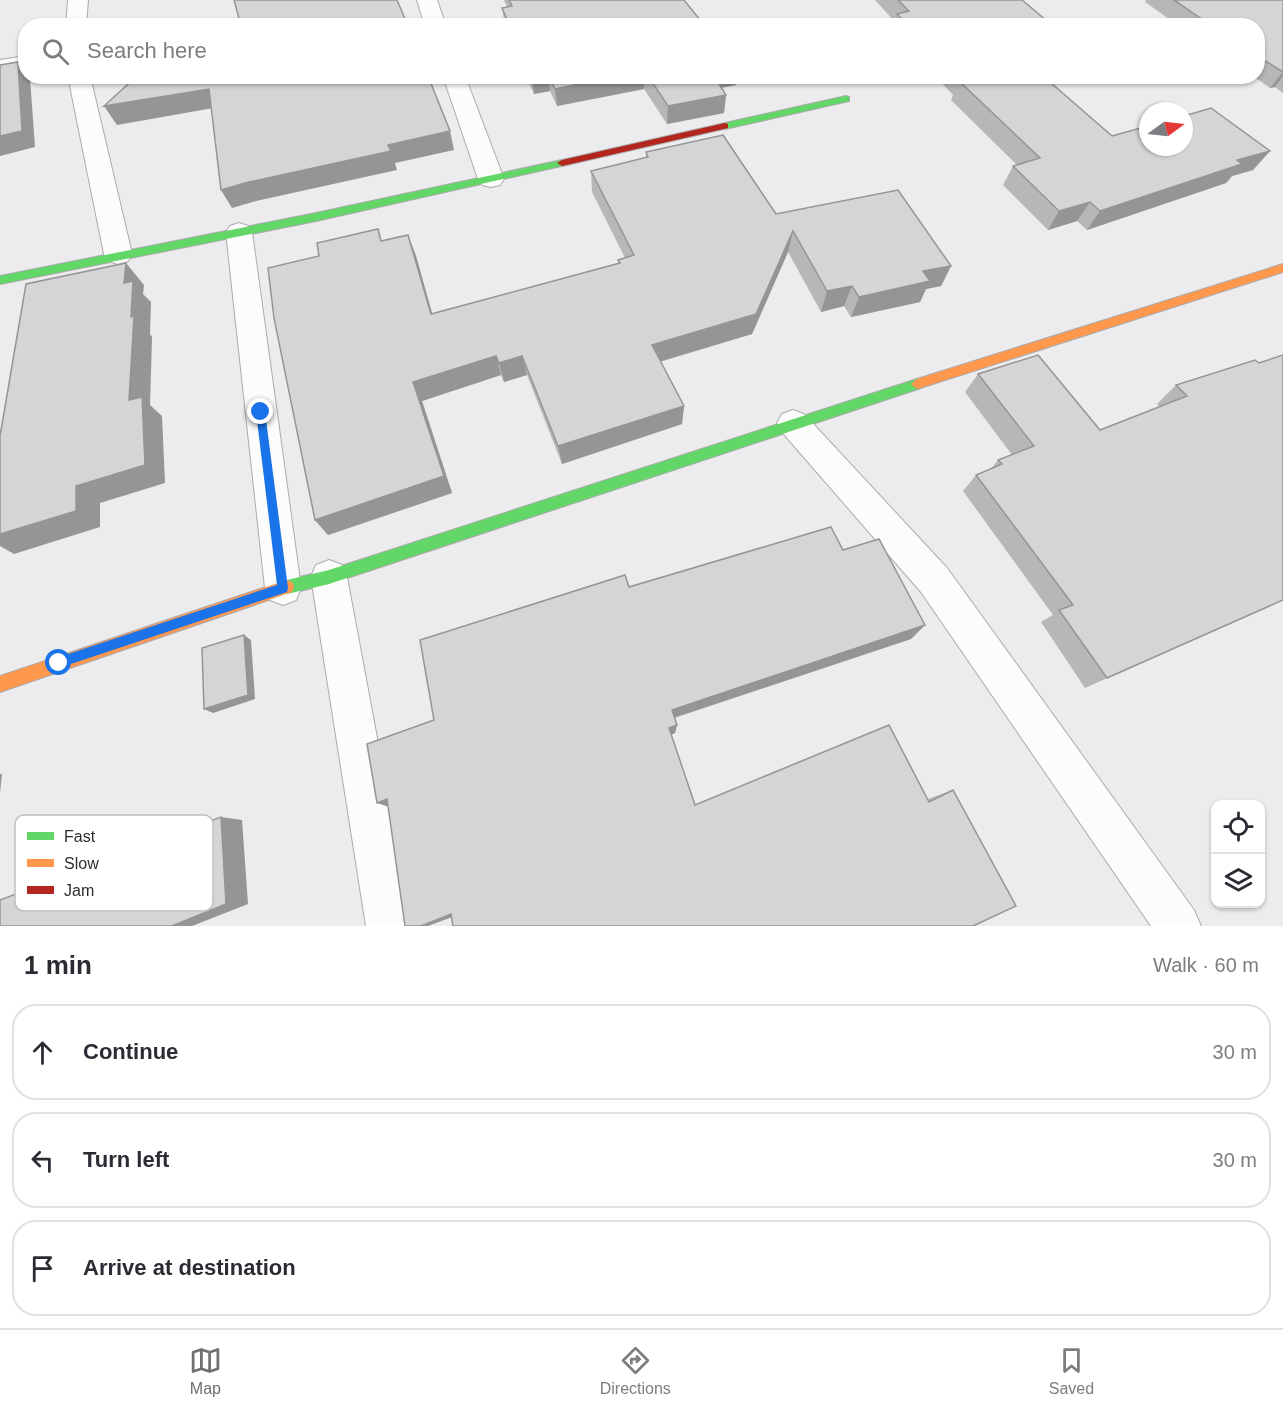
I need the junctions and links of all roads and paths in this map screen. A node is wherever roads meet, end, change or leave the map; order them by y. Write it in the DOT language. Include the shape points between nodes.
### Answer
graph roads {
  1 [pos="78,0"];
  2 [pos="427,0"];
  3 [pos="77,18"];
  4 [pos="433,18"];
  5 [pos="18,64"];
  6 [pos="0,67"];
  7 [pos="81,84"];
  8 [pos="457,84"];
  9 [pos="846,99"];
  10 [pos="491,179"];
  11 [pos="239,232"];
  12 [pos="118,254"];
  13 [pos="1283,268"];
  14 [pos="0,280"];
  15 [pos="793,423"];
  16 [pos="329,577"];
  17 [pos="283,588"];
  18 [pos="0,684"];
  19 [pos="389,926"];
  20 [pos="1178,926"];
  1 -- 3 [label="street"];
  2 -- 4 [label="street"];
  5 -- 6 [label="street"];
  7 -- 12 [label="street"];
  8 -- 10 [label="street"];
  9 -- 10 [label="street"];
  10 -- 11 [label="street"];
  11 -- 12 [label="street"];
  11 -- 17 [label="street"];
  12 -- 14 [label="street"];
  13 -- 15 [label="street"];
  15 -- 16 [label="street"];
  15 -- 20 [label="street" via="934,580"];
  16 -- 17 [label="street"];
  16 -- 19 [label="street"];
  17 -- 18 [label="street"];
}
